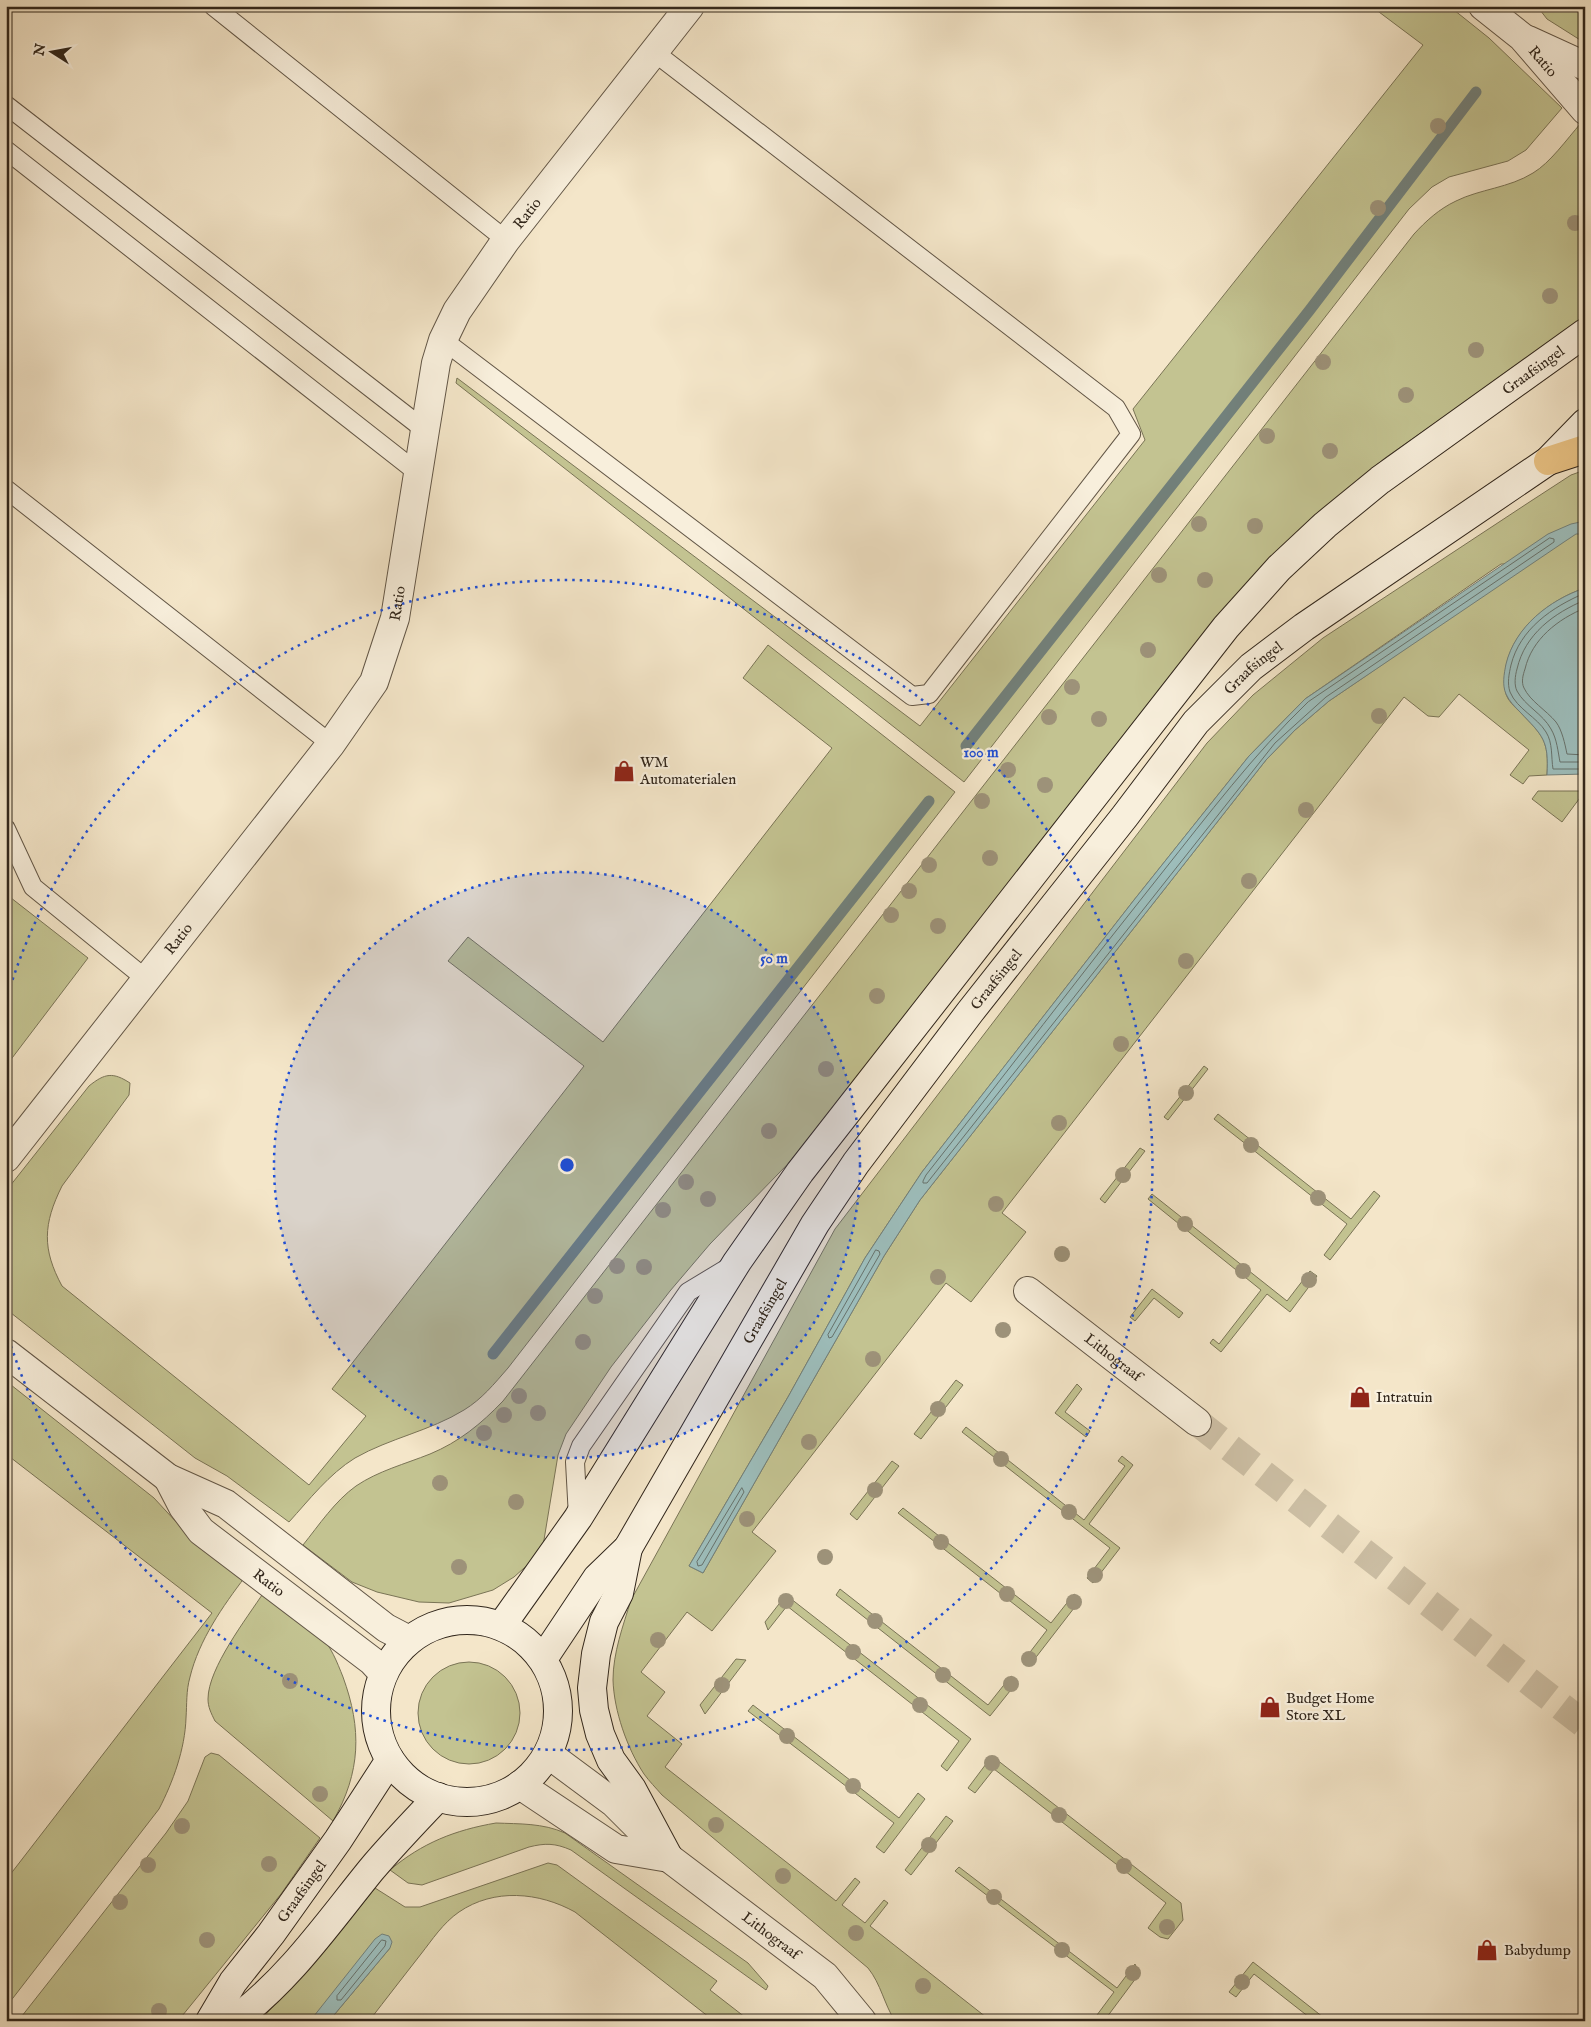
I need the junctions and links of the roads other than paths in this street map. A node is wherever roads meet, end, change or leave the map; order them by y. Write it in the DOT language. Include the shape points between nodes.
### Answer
graph roads {
  1 [pos="213,6"];
  2 [pos="690,6"];
  3 [pos="1483,6"];
  4 [pos="1522,37"];
  5 [pos="654,52"];
  6 [pos="1585,66"];
  7 [pos="6,105"];
  8 [pos="1585,110"];
  9 [pos="6,150"];
  10 [pos="506,240"];
  11 [pos="1585,333"];
  12 [pos="443,340"];
  13 [pos="1585,423"];
  14 [pos="425,430"];
  15 [pos="1585,449"];
  16 [pos="1548,461"];
  17 [pos="418,473"];
  18 [pos="6,489"];
  19 [pos="331,744"];
  20 [pos="6,829"];
  21 [pos="146,979"];
  22 [pos="6,1158"];
  23 [pos="737,1262"];
  24 [pos="1028,1291"];
  25 [pos="6,1353"];
  26 [pos="1197,1422"];
  27 [pos="168,1478"];
  28 [pos="578,1518"];
  29 [pos="628,1548"];
  30 [pos="502,1625"];
  31 [pos="409,1640"];
  32 [pos="543,1659"];
  33 [pos="384,1673"];
  34 [pos="548,1754"];
  35 [pos="390,1760"];
  36 [pos="520,1785"];
  37 [pos="438,1797"];
  38 [pos="669,1858"];
  39 [pos="210,2021"];
  40 [pos="233,2021"];
  41 [pos="862,2021"];
  1 -- 10 [label="lane"];
  2 -- 5 [label="street, Ratio"];
  3 -- 4 [label="street, Ratio"];
  4 -- 6 [label="street, Ratio"];
  4 -- 8 [label="street, Ratio"];
  5 -- 10 [label="street, Ratio"];
  5 -- 12 [label="lane" via="1116,408 1131,434 930,694 912,696"];
  7 -- 14 [label="lane"];
  9 -- 17 [label="lane"];
  10 -- 12 [label="street, Ratio" via="457,311"];
  11 -- 23 [label="street, Graafsingel" via="1380,480 1278,568 1226,627 1002,912 800,1172"];
  12 -- 14 [label="street, Ratio"];
  13 -- 16 [label="street, Graafsingel"];
  14 -- 17 [label="street, Ratio"];
  15 -- 16 [label="main road"];
  16 -- 29 [label="street, Graafsingel" via="1304,627 1251,667 1196,722 856,1163 815,1224"];
  17 -- 19 [label="street, Ratio" via="395,618 374,682"];
  18 -- 19 [label="lane"];
  19 -- 21 [label="street, Ratio"];
  20 -- 21 [label="lane" via="33,887"];
  21 -- 22 [label="street, Ratio"];
  23 -- 28 [label="street, Graafsingel"];
  23 -- 28 [label="lane, Graafsingel" via="688,1292 581,1446 575,1462"];
  24 -- 26 [label="street, Lithograaf"];
  25 -- 27 [label="street, Ratio"];
  27 -- 31 [label="street, Ratio" via="226,1504 386,1628"];
  27 -- 33 [label="street, Ratio" via="183,1507 201,1531"];
  28 -- 30 [label="street, Graafsingel"];
  29 -- 32 [label="street, Graafsingel" via="597,1578"];
  29 -- 38 [label="street" via="619,1592 604,1622 596,1654 592,1688 594,1710 612,1760 632,1789"];
  30 -- 31 [label="street" via="474,1619 453,1620 433,1626"];
  30 -- 32 [label="street" via="525,1639"];
  31 -- 33 [label="street" via="394,1655"];
  32 -- 34 [label="street" via="558,1696 555,1735"];
  33 -- 35 [label="street" via="378,1690 377,1726"];
  34 -- 36 [label="street"];
  34 -- 38 [label="street, Lithograaf" via="614,1803"];
  35 -- 37 [label="street" via="406,1779"];
  35 -- 39 [label="street, Graafsingel" via="338,1840 233,1982"];
  36 -- 37 [label="street" via="489,1800 455,1802"];
  36 -- 38 [label="street, Lithograaf" via="616,1849"];
  37 -- 40 [label="street" via="373,1868 300,1959 251,2008"];
  38 -- 41 [label="street, Lithograaf" via="825,1976"];
}
